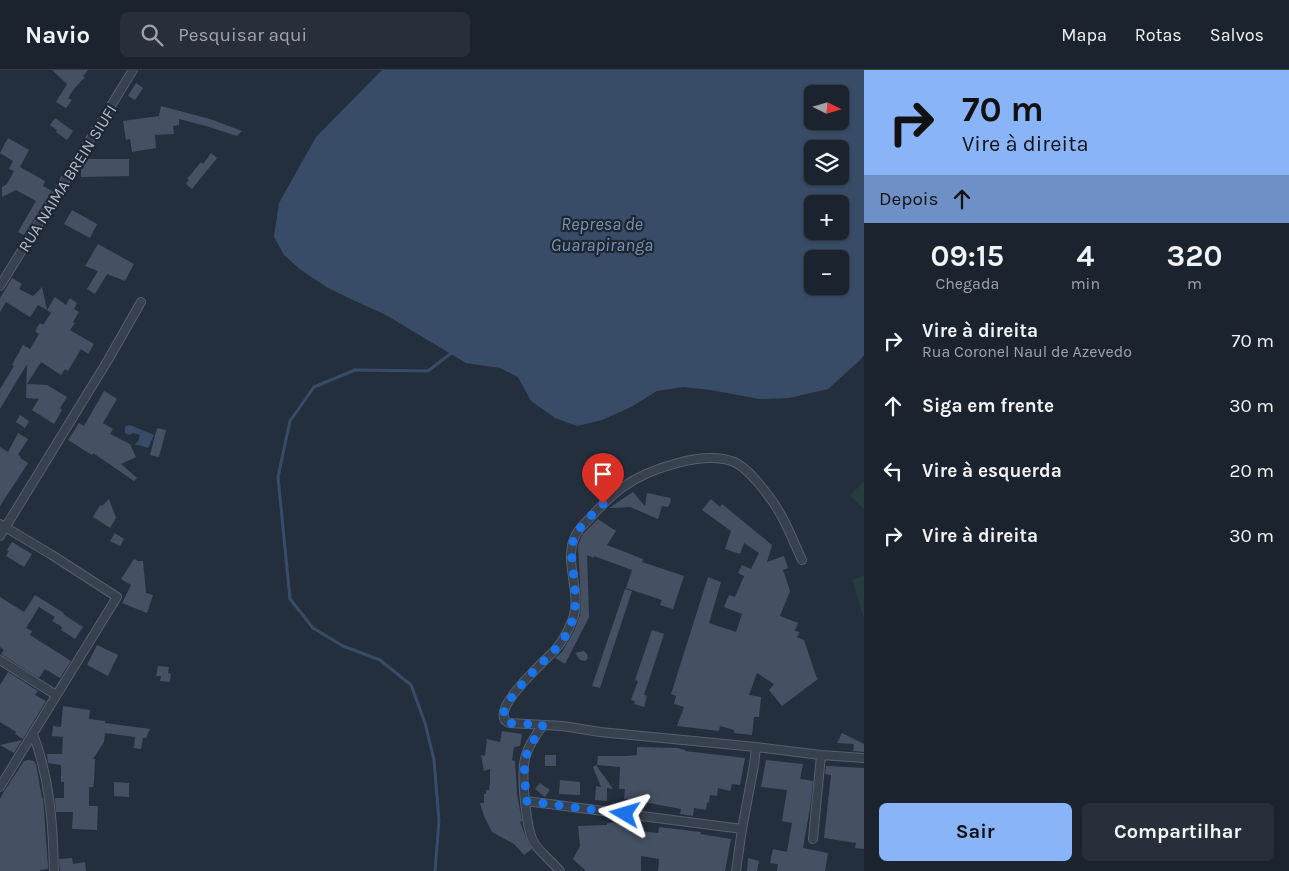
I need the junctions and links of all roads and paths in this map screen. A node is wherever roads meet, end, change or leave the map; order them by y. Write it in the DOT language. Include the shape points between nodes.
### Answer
graph roads {
  1 [pos="133,70"];
  2 [pos="0,286"];
  3 [pos="141,302"];
  4 [pos="3,526"];
  5 [pos="0,536"];
  6 [pos="802,560"];
  7 [pos="0,660"];
  8 [pos="56,695"];
  9 [pos="543,725"];
  10 [pos="33,734"];
  11 [pos="756,747"];
  12 [pos="822,755"];
  13 [pos="864,758"];
  14 [pos="0,787"];
  15 [pos="526,801"];
  16 [pos="742,829"];
  17 [pos="813,839"];
  18 [pos="54,871"];
  19 [pos="560,871"];
  20 [pos="736,871"];
  1 -- 2 [label="street, RUA NAIMA BREIN SIUFI"];
  3 -- 4 [label="street"];
  4 -- 5 [label="street"];
  4 -- 8 [label="street" via="117,596"];
  6 -- 9 [label="street" via="768,495 748,471 734,462 690,459 640,477 623,487 603,504 574,538 571,556 576,605 573,620 557,647 515,692 504,713 507,722"];
  7 -- 8 [label="street"];
  8 -- 10 [label="street"];
  9 -- 11 [label="street"];
  9 -- 15 [label="street" via="526,755"];
  10 -- 14 [label="street"];
  10 -- 18 [label="street" via="43,765 52,816"];
  11 -- 12 [label="street"];
  11 -- 16 [label="street"];
  12 -- 13 [label="street"];
  12 -- 17 [label="street"];
  15 -- 16 [label="street"];
  15 -- 19 [label="street" via="527,823 535,844"];
  16 -- 20 [label="street"];
}
